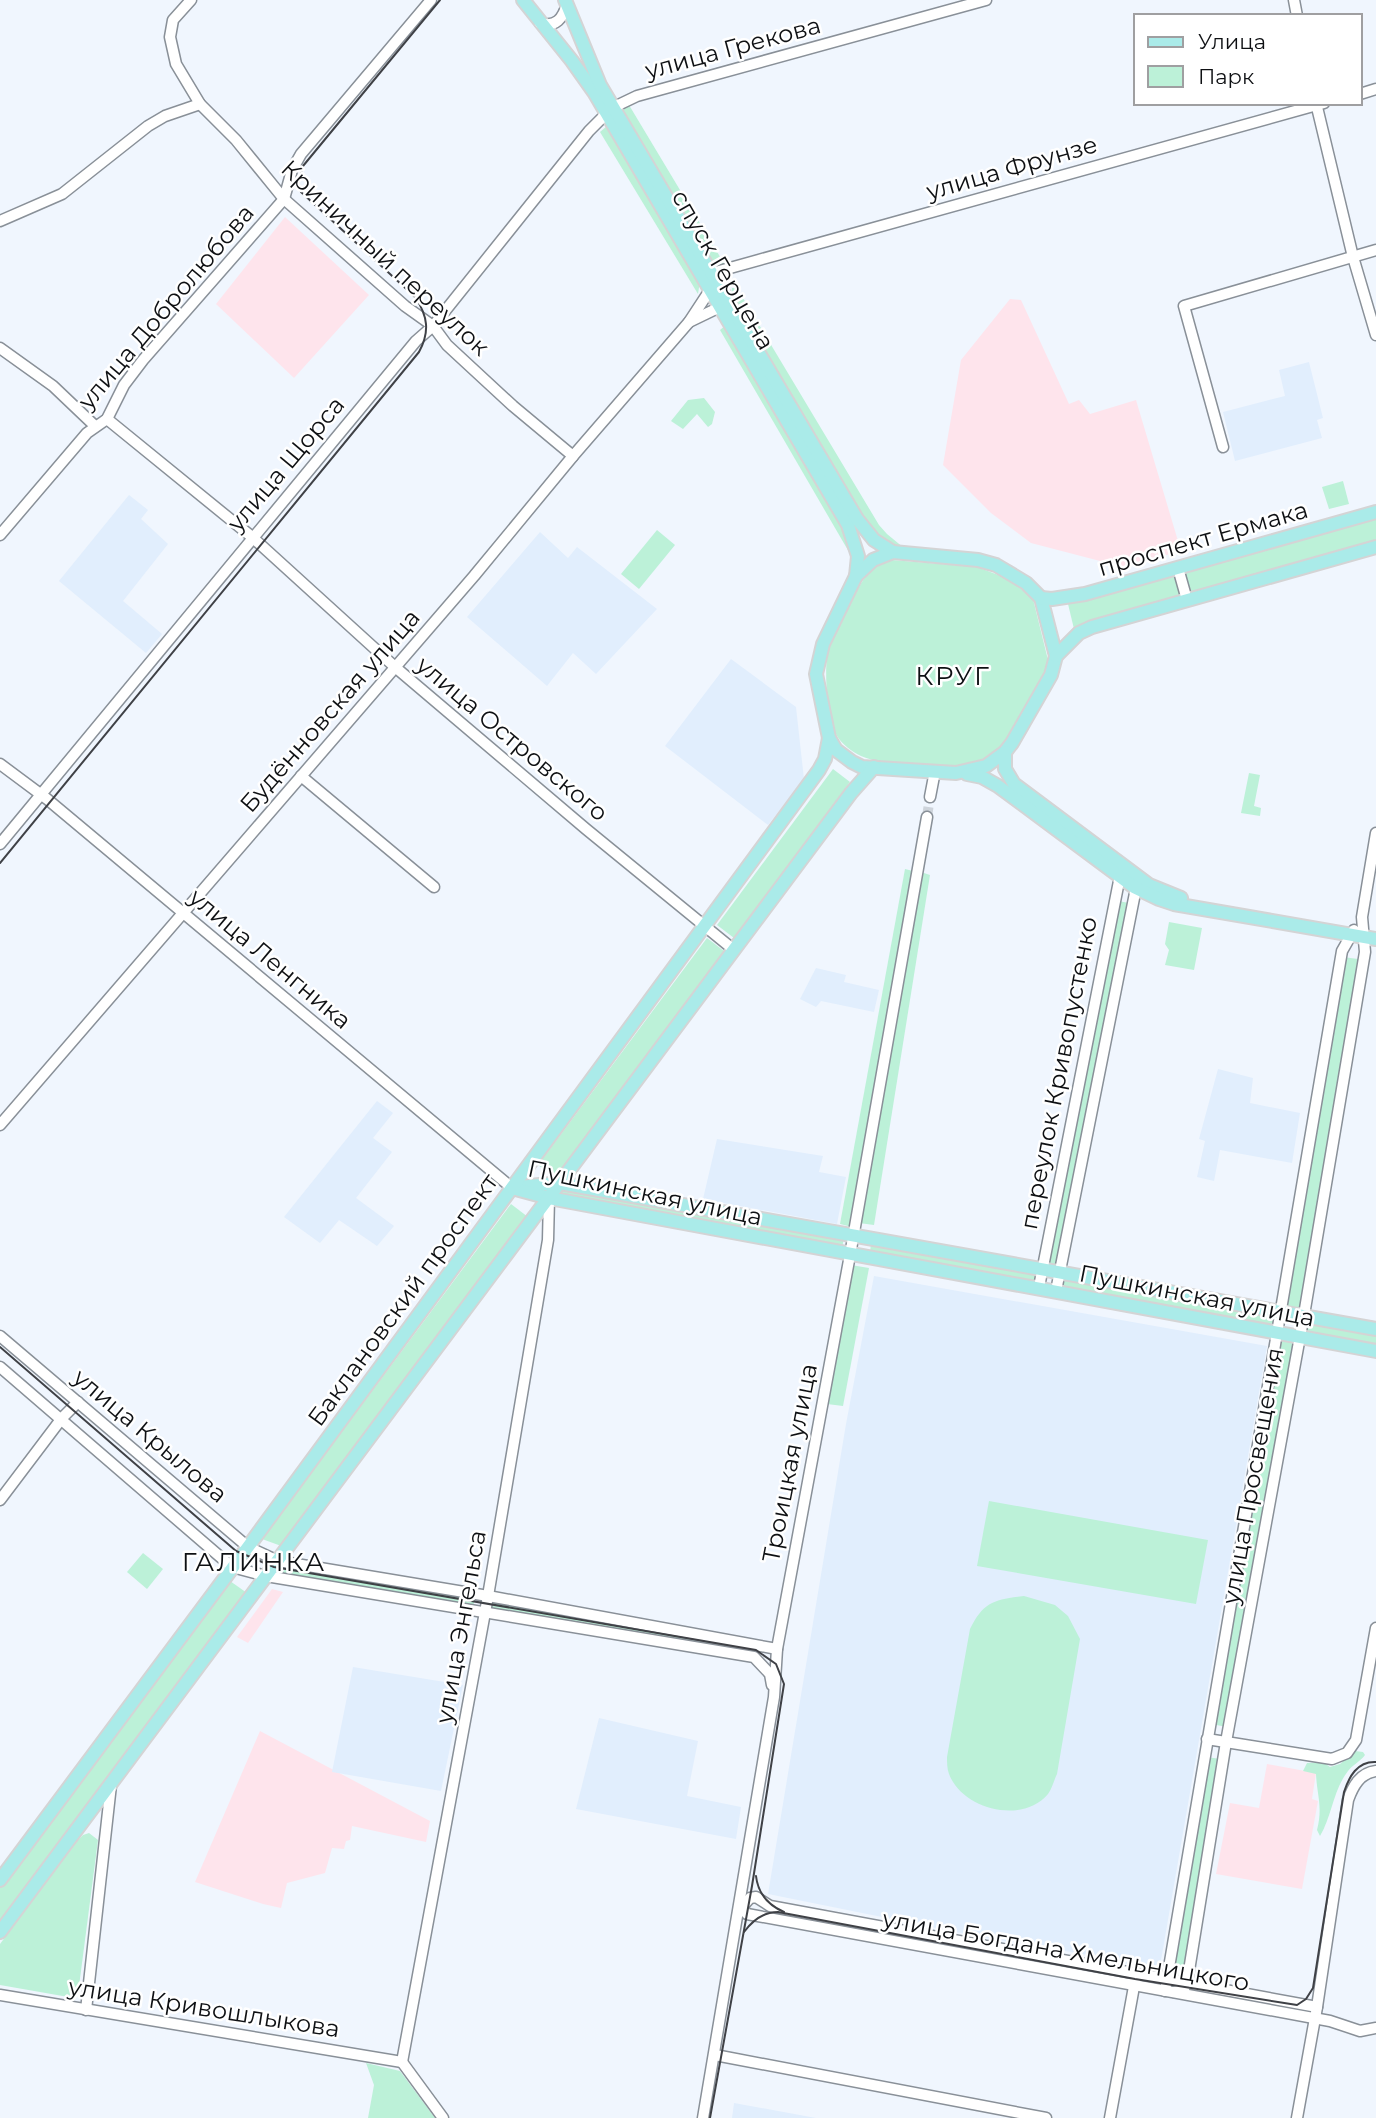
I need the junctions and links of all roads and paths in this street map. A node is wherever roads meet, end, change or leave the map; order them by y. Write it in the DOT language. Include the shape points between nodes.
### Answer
graph roads {
  1 [pos="191,0"];
  2 [pos="431,0"];
  3 [pos="523,0"];
  4 [pos="986,0"];
  5 [pos="566,2"];
  6 [pos="540,23"];
  7 [pos="200,104"];
  8 [pos="1315,105"];
  9 [pos="1319,105"];
  10 [pos="610,110"];
  11 [pos="284,199"];
  12 [pos="0,221"];
  13 [pos="1376,250"];
  14 [pos="1353,257"];
  15 [pos="712,273"];
  16 [pos="710,290"];
  17 [pos="720,307"];
  18 [pos="689,322"];
  19 [pos="433,326"];
  20 [pos="1376,335"];
  21 [pos="0,348"];
  22 [pos="107,419"];
  23 [pos="95,426"];
  24 [pos="1223,447"];
  25 [pos="573,456"];
  26 [pos="1376,512"];
  27 [pos="0,535"];
  28 [pos="252,537"];
  29 [pos="1376,547"];
  30 [pos="893,552"];
  31 [pos="1178,568"];
  32 [pos="856,576"];
  33 [pos="1041,598"];
  34 [pos="1187,600"];
  35 [pos="1056,656"];
  36 [pos="395,667"];
  37 [pos="829,738"];
  38 [pos="1005,752"];
  39 [pos="0,764"];
  40 [pos="874,767"];
  41 [pos="935,771"];
  42 [pos="956,773"];
  43 [pos="301,776"];
  44 [pos="41,794"];
  45 [pos="930,797"];
  46 [pos="927,817"];
  47 [pos="1376,833"];
  48 [pos="0,844"];
  49 [pos="1123,872"];
  50 [pos="1137,883"];
  51 [pos="434,887"];
  52 [pos="183,913"];
  53 [pos="704,927"];
  54 [pos="1362,931"];
  55 [pos="1376,932"];
  56 [pos="734,950"];
  57 [pos="0,1125"];
  58 [pos="560,1183"];
  59 [pos="512,1188"];
  60 [pos="549,1198"];
  61 [pos="853,1235"];
  62 [pos="850,1255"];
  63 [pos="1042,1268"];
  64 [pos="1060,1272"];
  65 [pos="1039,1287"];
  66 [pos="1056,1291"];
  67 [pos="1280,1312"];
  68 [pos="1303,1316"];
  69 [pos="1376,1329"];
  70 [pos="1277,1332"];
  71 [pos="0,1336"];
  72 [pos="1300,1337"];
  73 [pos="1376,1351"];
  74 [pos="0,1367"];
  75 [pos="78,1402"];
  76 [pos="62,1418"];
  77 [pos="0,1500"];
  78 [pos="248,1547"];
  79 [pos="278,1561"];
  80 [pos="232,1567"];
  81 [pos="266,1576"];
  82 [pos="488,1596"];
  83 [pos="485,1612"];
  84 [pos="1376,1628"];
  85 [pos="777,1649"];
  86 [pos="774,1697"];
  87 [pos="1207,1739"];
  88 [pos="1226,1742"];
  89 [pos="1376,1770"];
  90 [pos="111,1784"];
  91 [pos="0,1880"];
  92 [pos="743,1912"];
  93 [pos="0,1932"];
  94 [pos="1139,1979"];
  95 [pos="1187,1983"];
  96 [pos="1169,1988"];
  97 [pos="0,1995"];
  98 [pos="86,2010"];
  99 [pos="1316,2012"];
  100 [pos="1376,2028"];
  101 [pos="715,2055"];
  102 [pos="402,2062"];
  103 [pos="443,2118"];
  104 [pos="703,2118"];
  105 [pos="1046,2118"];
  106 [pos="1110,2118"];
  107 [pos="1297,2118"];
  1 -- 7 [label="street, Криничный переулок" via="173,20 170,37 176,64"];
  2 -- 11 [label="street, улица Добролюбова" via="301,154"];
  3 -- 6 [label="main road, спуск Герцена"];
  4 -- 10 [label="street, улица Грекова" via="637,96"];
  5 -- 6 [label="street" via="557,22"];
  5 -- 10 [label="main road, спуск Герцена"];
  6 -- 10 [label="main road, спуск Герцена"];
  7 -- 11 [label="street, Криничный переулок"];
  7 -- 12 [label="street" via="148,126 62,194"];
  8 -- 15 [label="street, улица Фрунзе"];
  9 -- 14 [label="street"];
  10 -- 15 [label="main road, спуск Герцена"];
  10 -- 16 [label="main road, спуск Герцена"];
  10 -- 19 [label="street, улица Щорса"];
  11 -- 19 [label="street, Криничный переулок"];
  11 -- 22 [label="street, улица Добролюбова" via="143,360"];
  13 -- 14 [label="street"];
  14 -- 20 [label="street"];
  14 -- 24 [label="street" via="1184,306"];
  15 -- 30 [label="main road, спуск Герцена" via="857,519 874,540"];
  16 -- 17 [label="main road, спуск Герцена"];
  16 -- 18 [label="street, Будённовская улица"];
  17 -- 18 [label="street, Будённовская улица"];
  17 -- 32 [label="main road, спуск Герцена" via="848,525 858,556"];
  18 -- 25 [label="street, Будённовская улица"];
  19 -- 25 [label="street, Криничный переулок" via="447,345"];
  19 -- 28 [label="street, улица Щорса"];
  21 -- 23 [label="street" via="53,386"];
  22 -- 23 [label="street, улица Добролюбова"];
  22 -- 28 [label="street, улица Островского"];
  23 -- 27 [label="street, улица Добролюбова"];
  25 -- 36 [label="street, Будённовская улица"];
  26 -- 31 [label="main road, проспект Ермака"];
  28 -- 36 [label="street, улица Островского"];
  28 -- 44 [label="street, улица Щорса"];
  29 -- 34 [label="main road"];
  30 -- 32 [label="main road" via="873,560"];
  30 -- 33 [label="main road" via="996,565"];
  31 -- 33 [label="main road, проспект Ермака" via="1085,594"];
  31 -- 34 [label="street"];
  32 -- 37 [label="main road" via="817,662"];
  33 -- 35 [label="main road"];
  34 -- 35 [label="main road" via="1092,627"];
  35 -- 38 [label="main road" via="1045,687"];
  36 -- 43 [label="street, Будённовская улица"];
  36 -- 53 [label="street, улица Островского"];
  37 -- 40 [label="main road" via="852,762"];
  37 -- 53 [label="main road, Баклановский проспект" via="819,770"];
  38 -- 42 [label="main road" via="986,766"];
  38 -- 49 [label="main road" via="1005,769 1014,784"];
  39 -- 44 [label="street, улица Ленгника"];
  40 -- 41 [label="main road"];
  40 -- 56 [label="main road"];
  41 -- 42 [label="main road"];
  41 -- 45 [label="street"];
  42 -- 49 [label="main road" via="982,777 998,786"];
  43 -- 51 [label="street"];
  43 -- 52 [label="street, Будённовская улица"];
  44 -- 48 [label="street, улица Щорса"];
  44 -- 52 [label="street, улица Ленгника"];
  46 -- 61 [label="street, Троицкая улица"];
  47 -- 54 [label="street, улица Просвещения"];
  49 -- 50 [label="main road"];
  49 -- 63 [label="street, переулок Кривопустенко"];
  50 -- 54 [label="main road" via="1176,897"];
  50 -- 64 [label="street, переулок Кривопустенко"];
  52 -- 57 [label="street, Будённовская улица"];
  52 -- 59 [label="street, улица Ленгника"];
  53 -- 56 [label="street, улица Островского"];
  53 -- 59 [label="main road, Баклановский проспект"];
  54 -- 55 [label="main road"];
  54 -- 67 [label="street, улица Просвещения" via="1342,951"];
  54 -- 68 [label="street, улица Просвещения" via="1365,952"];
  56 -- 58 [label="main road"];
  58 -- 59 [label="main road, Пушкинская улица"];
  58 -- 60 [label="main road"];
  58 -- 61 [label="main road, Пушкинская улица"];
  59 -- 60 [label="main road, Пушкинская улица"];
  59 -- 78 [label="main road, Баклановский проспект"];
  60 -- 62 [label="main road, Пушкинская улица"];
  60 -- 79 [label="main road"];
  60 -- 82 [label="street, улица Энгельса" via="548,1240"];
  61 -- 62 [label="street, Троицкая улица"];
  61 -- 63 [label="main road, Пушкинская улица"];
  62 -- 65 [label="main road, Пушкинская улица"];
  62 -- 85 [label="street, Троицкая улица"];
  63 -- 64 [label="main road, Пушкинская улица"];
  63 -- 65 [label="street, переулок Кривопустенко"];
  64 -- 66 [label="street, переулок Кривопустенко"];
  64 -- 67 [label="main road, Пушкинская улица"];
  65 -- 66 [label="main road, Пушкинская улица"];
  66 -- 70 [label="main road, Пушкинская улица"];
  67 -- 68 [label="main road, Пушкинская улица"];
  67 -- 70 [label="street, улица Просвещения"];
  68 -- 69 [label="main road, Пушкинская улица"];
  68 -- 72 [label="street, улица Просвещения"];
  70 -- 72 [label="main road, Пушкинская улица"];
  70 -- 87 [label="street, улица Просвещения"];
  71 -- 75 [label="street, улица Крылова"];
  72 -- 73 [label="main road, Пушкинская улица"];
  72 -- 88 [label="street, улица Просвещения"];
  74 -- 76 [label="street, улица Крылова"];
  75 -- 76 [label="street"];
  75 -- 78 [label="street, улица Крылова"];
  76 -- 77 [label="street"];
  76 -- 80 [label="street, улица Крылова"];
  78 -- 79 [label="street, улица Крылова"];
  78 -- 80 [label="main road, Баклановский проспект"];
  79 -- 81 [label="main road"];
  79 -- 82 [label="street, улица Крылова"];
  80 -- 81 [label="street, улица Крылова"];
  80 -- 91 [label="main road, Баклановский проспект"];
  81 -- 83 [label="street, улица Крылова"];
  81 -- 90 [label="main road"];
  82 -- 83 [label="street, улица Энгельса"];
  82 -- 85 [label="street, улица Крылова"];
  83 -- 86 [label="street, улица Крылова" via="754,1657 770,1674"];
  83 -- 102 [label="street, улица Энгельса"];
  84 -- 88 [label="street" via="1356,1740 1347,1753 1332,1759"];
  85 -- 86 [label="street, Троицкая улица"];
  86 -- 92 [label="street, Троицкая улица"];
  87 -- 88 [label="street"];
  87 -- 96 [label="street, улица Просвещения"];
  88 -- 95 [label="street, улица Просвещения"];
  89 -- 99 [label="street" via="1361,1777 1348,1800"];
  90 -- 93 [label="main road"];
  90 -- 98 [label="street"];
  92 -- 94 [label="street, улица Богдана Хмельницкого"];
  92 -- 94 [label="street, улица Богдана Хмельницкого" via="750,1898 756,1897 770,1906"];
  92 -- 101 [label="street"];
  94 -- 96 [label="street, улица Богдана Хмельницкого"];
  94 -- 106 [label="street"];
  95 -- 96 [label="street" via="1183,1990"];
  95 -- 99 [label="street, улица Богдана Хмельницкого"];
  96 -- 99 [label="street, улица Богдана Хмельницкого"];
  97 -- 98 [label="street, улица Кривошлыкова"];
  98 -- 102 [label="street, улица Кривошлыкова"];
  99 -- 100 [label="street, улица Богдана Хмельницкого" via="1360,2031"];
  99 -- 107 [label="street"];
  101 -- 104 [label="street"];
  101 -- 105 [label="street"];
  102 -- 103 [label="street"];
}
